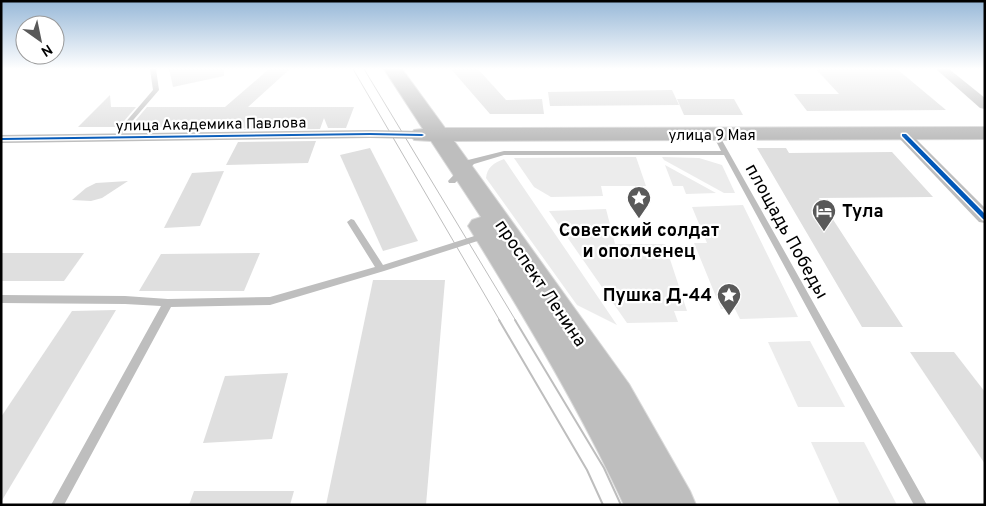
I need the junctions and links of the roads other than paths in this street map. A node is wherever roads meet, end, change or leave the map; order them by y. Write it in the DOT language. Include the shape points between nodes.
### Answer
graph roads {
  1 [pos="154,93"];
  2 [pos="398,93"];
  3 [pos="407,93"];
  4 [pos="970,93"];
  5 [pos="985,105"];
  6 [pos="985,134"];
  7 [pos="431,135"];
  8 [pos="904,135"];
  9 [pos="114,139"];
  10 [pos="1,140"];
  11 [pos="721,144"];
  12 [pos="457,174"];
  13 [pos="985,218"];
  14 [pos="351,222"];
  15 [pos="487,235"];
  16 [pos="381,269"];
  17 [pos="1,299"];
  18 [pos="168,303"];
  19 [pos="56,505"];
  20 [pos="645,505"];
  21 [pos="676,505"];
  22 [pos="921,505"];
  1 -- 9 [label="lane"];
  2 -- 7 [label="main road, проспект Ленина"];
  3 -- 7 [label="main road, проспект Ленина"];
  4 -- 5 [label="street"];
  6 -- 8 [label="main road, улица 9 Мая"];
  7 -- 9 [label="street, улица Академика Павлова"];
  7 -- 11 [label="main road, улица 9 Мая"];
  7 -- 12 [label="main road, проспект Ленина"];
  8 -- 11 [label="main road, улица 9 Мая"];
  8 -- 13 [label="street"];
  9 -- 10 [label="street, улица Академика Павлова"];
  11 -- 12 [label="lane, площадь Победы" via="504,153 476,159"];
  11 -- 22 [label="lane, площадь Победы"];
  12 -- 15 [label="main road, проспект Ленина"];
  12 -- 21 [label="main road, проспект Ленина" via="571,326 617,395"];
  14 -- 16 [label="lane"];
  15 -- 16 [label="lane"];
  15 -- 20 [label="main road, проспект Ленина" via="568,365 626,465"];
  16 -- 18 [label="lane" via="270,301"];
  17 -- 18 [label="lane"];
  18 -- 19 [label="lane"];
}
